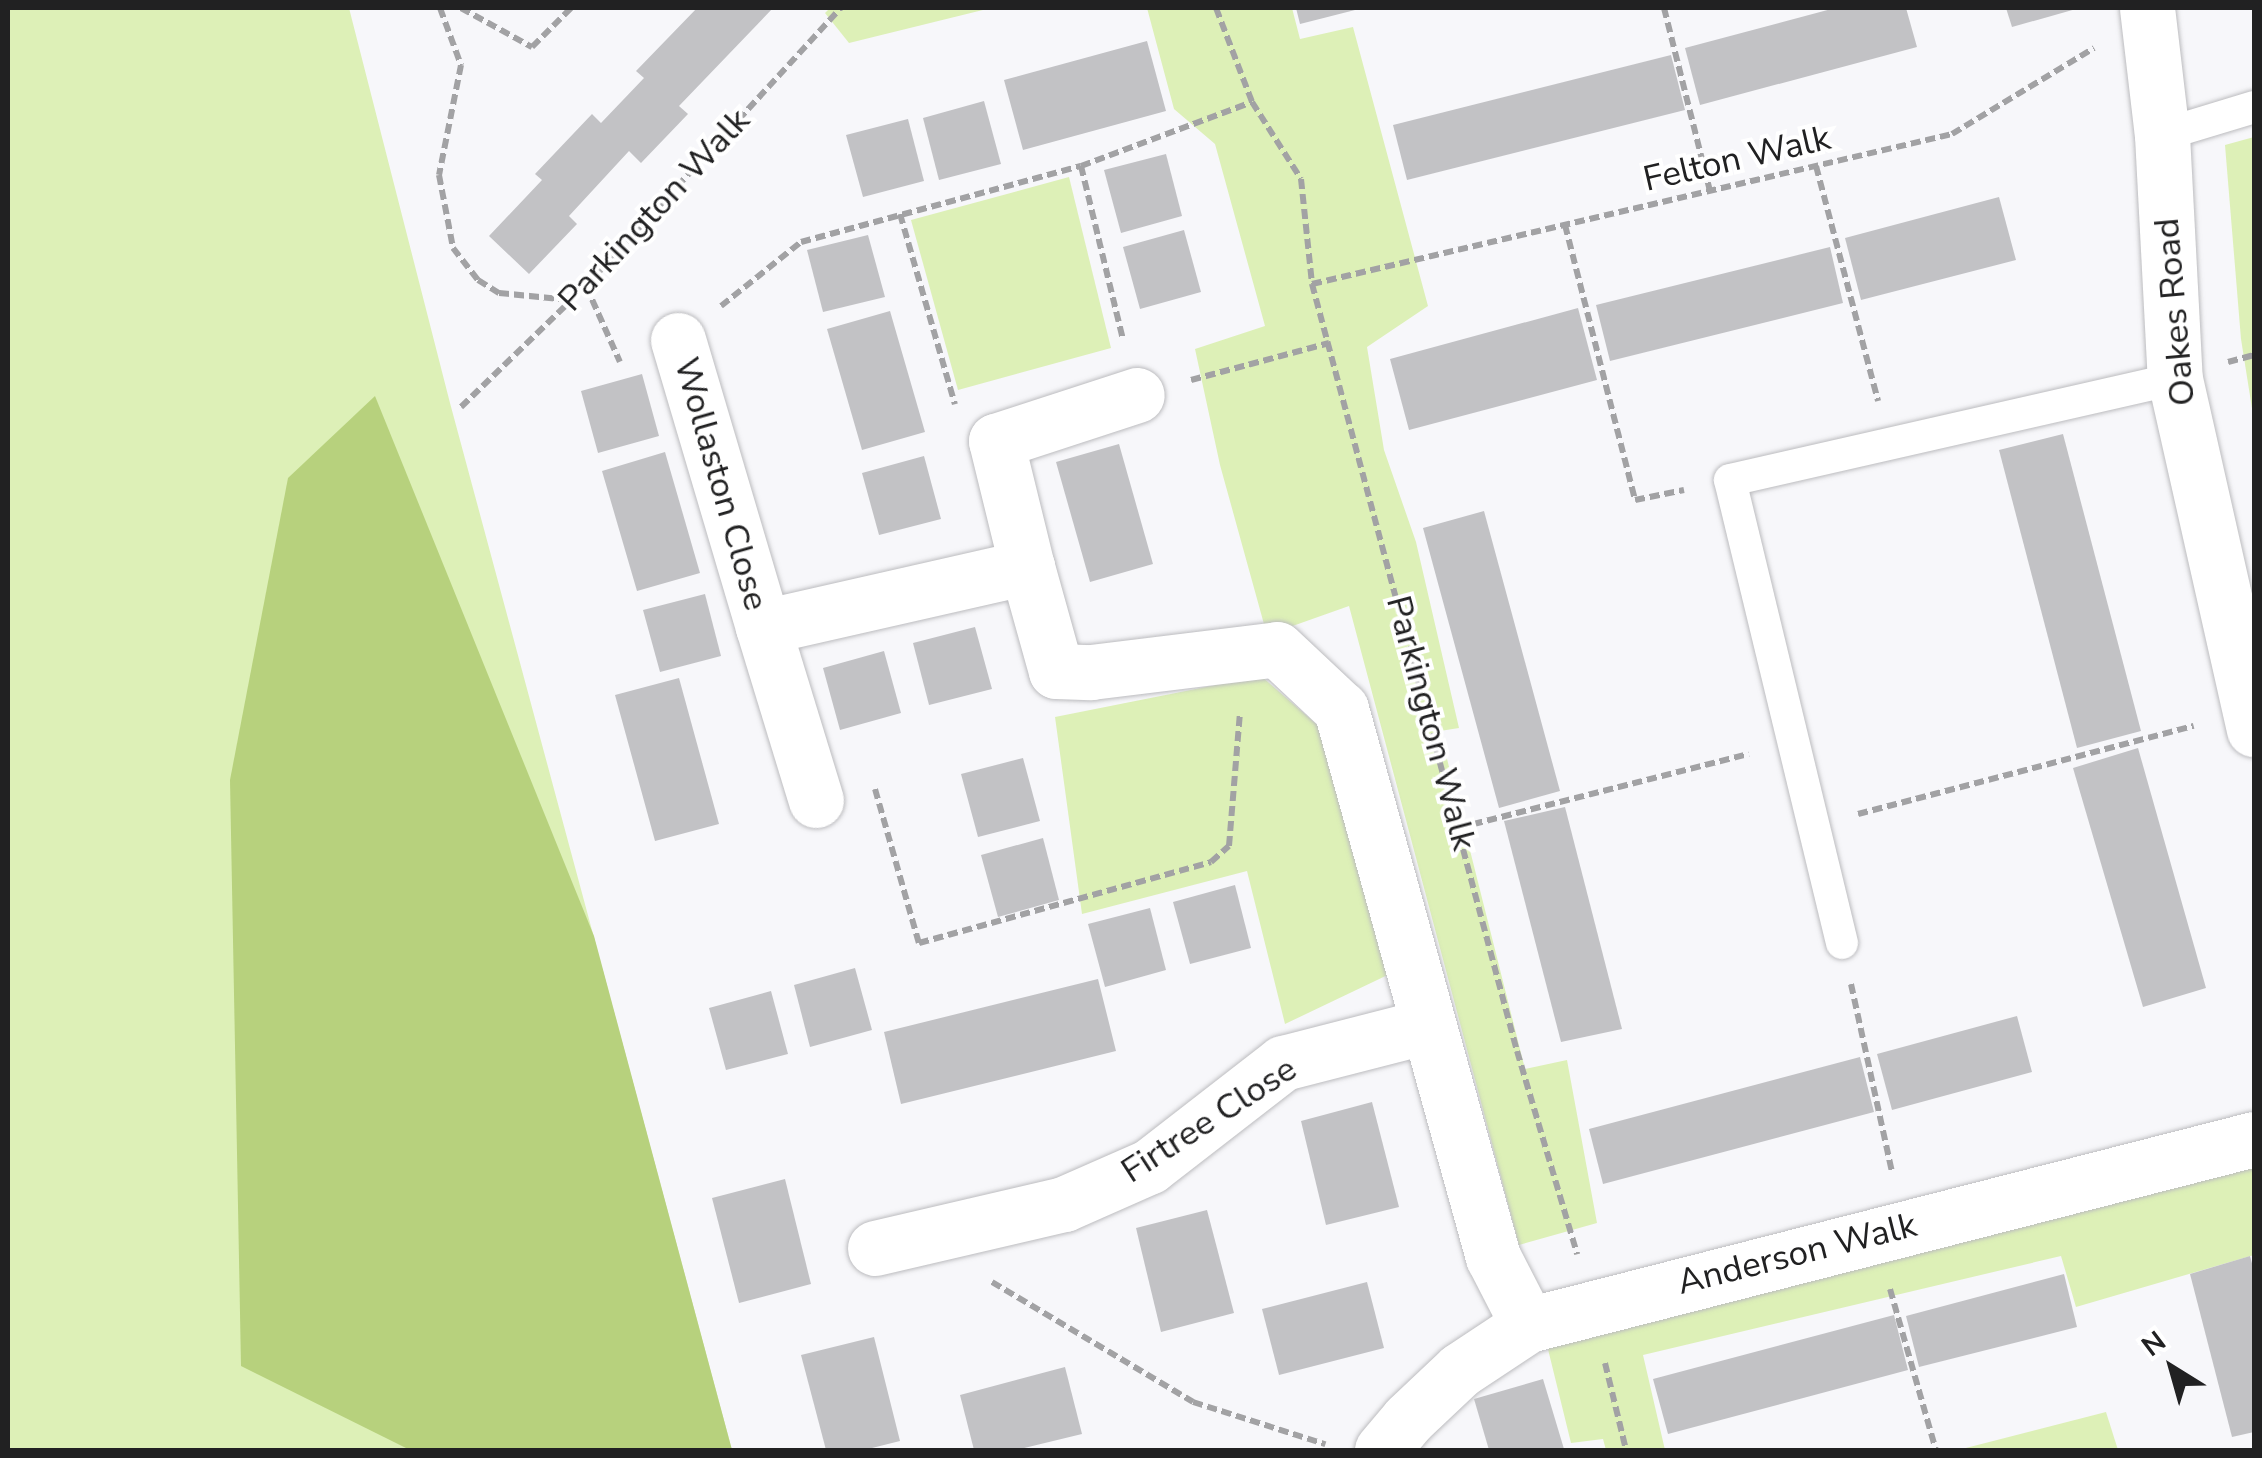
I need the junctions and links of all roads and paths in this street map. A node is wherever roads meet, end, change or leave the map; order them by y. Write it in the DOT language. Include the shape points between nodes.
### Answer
graph roads {
  1 [pos="440,8"];
  2 [pos="461,8"];
  3 [pos="570,8"];
  4 [pos="841,8"];
  5 [pos="1216,8"];
  6 [pos="1664,8"];
  7 [pos="2147,12"];
  8 [pos="1252,102"];
  9 [pos="2254,107"];
  10 [pos="2162,135"];
  11 [pos="1081,166"];
  12 [pos="1816,166"];
  13 [pos="1710,191"];
  14 [pos="900,214"];
  15 [pos="1565,225"];
  16 [pos="1312,284"];
  17 [pos="572,300"];
  18 [pos="678,340"];
  19 [pos="1329,343"];
  20 [pos="2175,379"];
  21 [pos="1136,395"];
  22 [pos="461,407"];
  23 [pos="996,441"];
  24 [pos="1890,444"];
  25 [pos="1730,480"];
  26 [pos="1027,567"];
  27 [pos="763,627"];
  28 [pos="1246,653"];
  29 [pos="2252,720"];
  30 [pos="1794,742"];
  31 [pos="816,800"];
  32 [pos="1814,826"];
  33 [pos="1458,828"];
  34 [pos="1842,943"];
  35 [pos="1427,1026"];
  36 [pos="2254,1139"];
  37 [pos="978,1223"];
  38 [pos="1904,1227"];
  39 [pos="876,1248"];
  40 [pos="1890,1288"];
  41 [pos="1592,1306"];
  42 [pos="1528,1325"];
  43 [pos="1326,1444"];
  44 [pos="1382,1450"];
  45 [pos="1626,1450"];
  46 [pos="1936,1450"];
  1 -- 17 [label="path" via="461,66 440,174 453,248 478,280 499,292"];
  2 -- 3 [label="path" via="532,47"];
  4 -- 17 [label="path, Parkington Walk"];
  5 -- 8 [label="path, Parkington Walk"];
  6 -- 13 [label="path"];
  7 -- 10 [label="street, Oakes Road"];
  7 -- 12 [label="path, Felton Walk" via="1952,134"];
  8 -- 11 [label="path"];
  8 -- 16 [label="path, Parkington Walk" via="1301,179"];
  9 -- 10 [label="lane"];
  10 -- 20 [label="street, Oakes Road"];
  11 -- 14 [label="path"];
  11 -- 21 [label="path"];
  12 -- 13 [label="path, Felton Walk"];
  12 -- 24 [label="path"];
  13 -- 15 [label="path, Felton Walk"];
  14 -- 18 [label="path" via="801,242"];
  14 -- 23 [label="path" via="950,400"];
  15 -- 16 [label="path, Felton Walk"];
  15 -- 25 [label="path" via="1635,500"];
  16 -- 19 [label="path, Parkington Walk"];
  17 -- 22 [label="path, Parkington Walk"];
  18 -- 27 [label="street, Wollaston Close"];
  19 -- 21 [label="path"];
  19 -- 33 [label="path, Parkington Walk"];
  20 -- 24 [label="lane"];
  20 -- 29 [label="street, Oakes Road"];
  21 -- 23 [label="street"];
  23 -- 26 [label="street"];
  24 -- 25 [label="lane"];
  25 -- 30 [label="lane"];
  26 -- 27 [label="street, Wollaston Close"];
  26 -- 28 [label="street" via="1056,671"];
  27 -- 31 [label="street, Wollaston Close"];
  28 -- 31 [label="path" via="1229,846 1211,862 919,944 874,783"];
  28 -- 35 [label="street" via="1278,649 1341,709"];
  29 -- 32 [label="path"];
  30 -- 32 [label="lane"];
  30 -- 33 [label="path"];
  32 -- 34 [label="lane"];
  33 -- 41 [label="path, Parkington Walk"];
  34 -- 38 [label="path"];
  35 -- 37 [label="street, Firtree Close" via="1283,1063 1150,1166 1064,1204"];
  35 -- 42 [label="street" via="1493,1257"];
  36 -- 38 [label="street, Anderson Walk"];
  37 -- 39 [label="street, Firtree Close"];
  37 -- 43 [label="path" via="989,1280 1193,1402"];
  38 -- 41 [label="street, Anderson Walk"];
  40 -- 46 [label="path"];
  41 -- 42 [label="street, Anderson Walk"];
  41 -- 45 [label="path, Parkington Walk"];
  42 -- 44 [label="street, Anderson Walk" via="1460,1370"];
}
